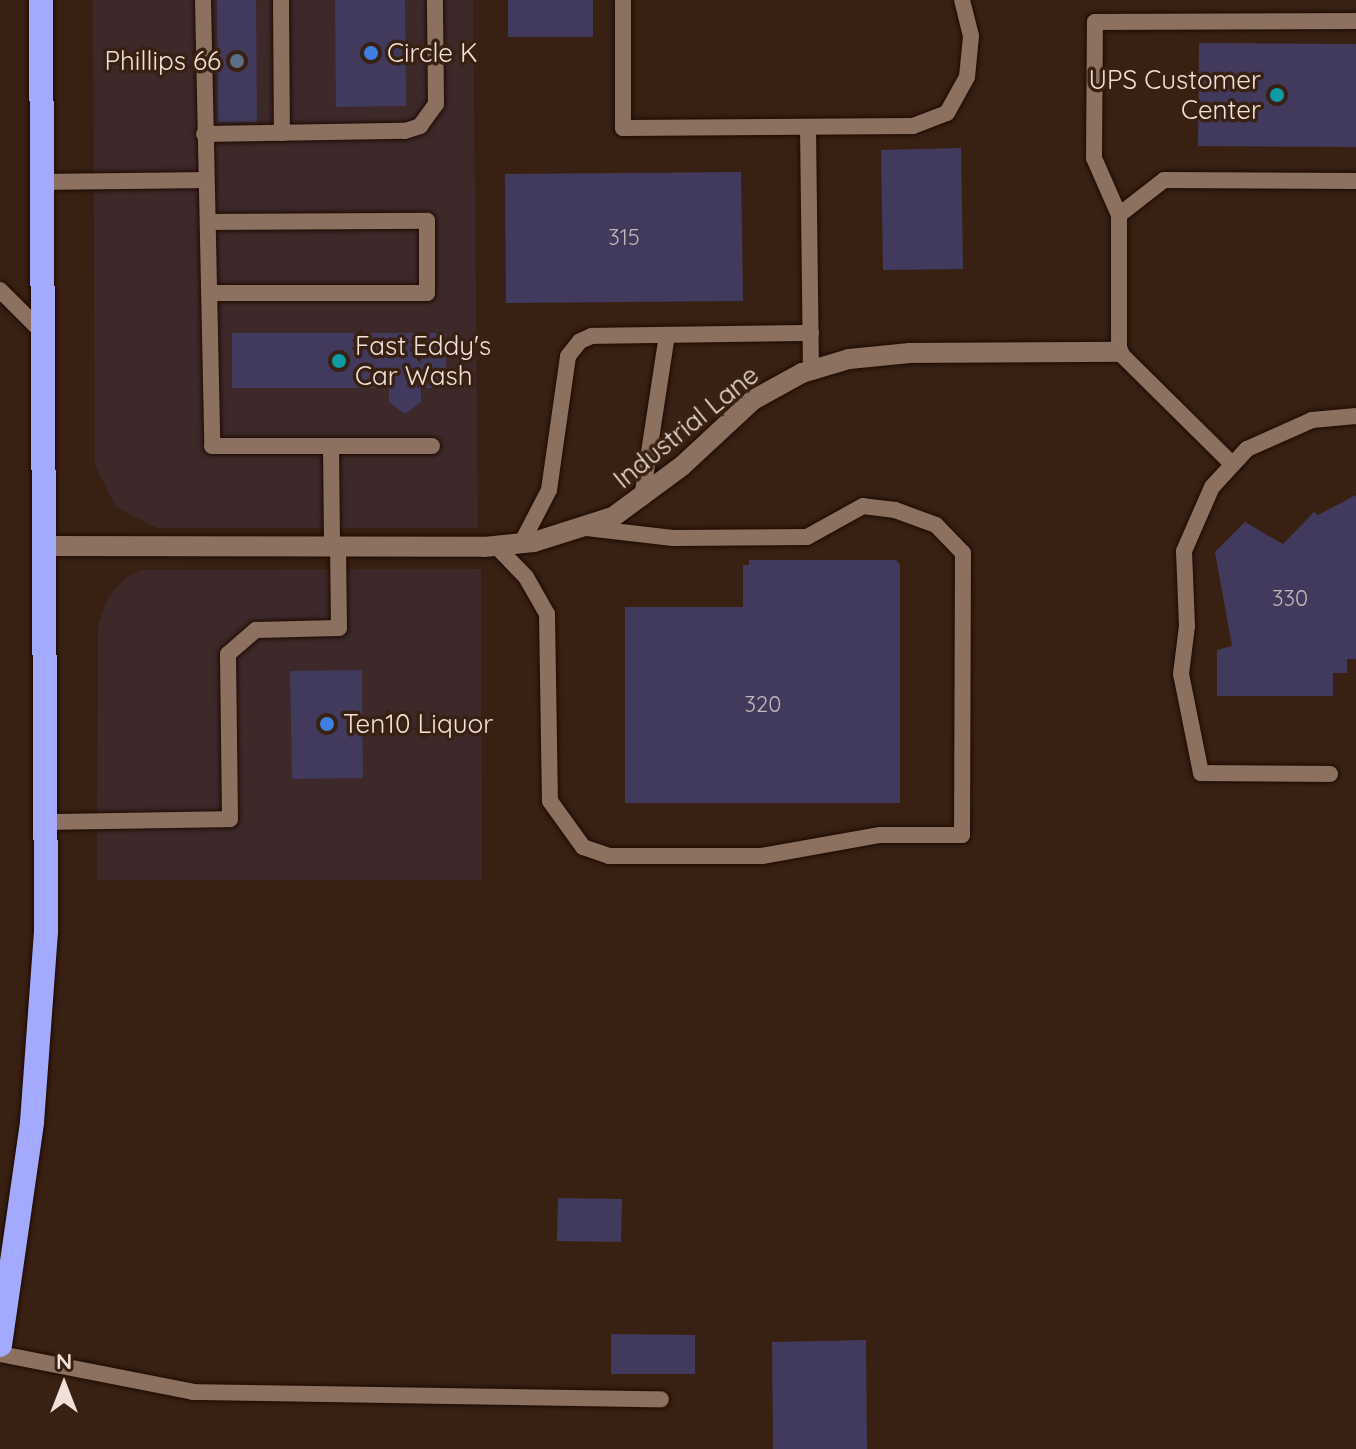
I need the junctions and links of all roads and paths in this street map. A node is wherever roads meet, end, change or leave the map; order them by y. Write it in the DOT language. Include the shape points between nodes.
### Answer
graph roads {
  1 [pos="41,0"];
  2 [pos="203,0"];
  3 [pos="281,0"];
  4 [pos="435,0"];
  5 [pos="623,0"];
  6 [pos="962,0"];
  7 [pos="1356,21"];
  8 [pos="808,127"];
  9 [pos="282,133"];
  10 [pos="204,134"];
  11 [pos="204,180"];
  12 [pos="1356,181"];
  13 [pos="44,182"];
  14 [pos="1119,215"];
  15 [pos="210,222"];
  16 [pos="0,290"];
  17 [pos="211,293"];
  18 [pos="811,333"];
  19 [pos="667,335"];
  20 [pos="45,336"];
  21 [pos="1119,352"];
  22 [pos="811,371"];
  23 [pos="1356,416"];
  24 [pos="331,446"];
  25 [pos="432,446"];
  26 [pos="1230,462"];
  27 [pos="642,498"];
  28 [pos="587,528"];
  29 [pos="521,544"];
  30 [pos="47,546"];
  31 [pos="496,546"];
  32 [pos="335,547"];
  33 [pos="1330,774"];
  34 [pos="49,822"];
  35 [pos="0,1345"];
  36 [pos="0,1354"];
  37 [pos="661,1399"];
  1 -- 13 [label="highway"];
  2 -- 10 [label="lane"];
  3 -- 9 [label="lane"];
  4 -- 9 [label="lane" via="436,104 420,126 405,131"];
  5 -- 8 [label="lane" via="623,128"];
  6 -- 8 [label="lane" via="971,36 967,77 947,113 913,126"];
  7 -- 14 [label="lane" via="1095,22 1094,158"];
  8 -- 18 [label="lane"];
  9 -- 10 [label="lane"];
  10 -- 11 [label="lane"];
  11 -- 13 [label="lane"];
  11 -- 15 [label="lane"];
  12 -- 14 [label="lane" via="1164,180"];
  13 -- 20 [label="highway"];
  14 -- 21 [label="lane"];
  15 -- 17 [label="lane"];
  15 -- 17 [label="lane" via="427,221 427,293"];
  16 -- 20 [label="lane"];
  17 -- 24 [label="lane" via="212,446"];
  18 -- 19 [label="lane"];
  18 -- 22 [label="lane"];
  19 -- 27 [label="lane"];
  19 -- 29 [label="lane" via="592,336 568,356 549,490"];
  20 -- 30 [label="highway"];
  21 -- 22 [label="street, Industrial Lane" via="910,353 849,359"];
  21 -- 26 [label="lane"];
  22 -- 27 [label="street, Industrial Lane" via="753,400"];
  23 -- 26 [label="lane" via="1312,420 1270,436"];
  24 -- 25 [label="lane"];
  24 -- 32 [label="lane"];
  26 -- 33 [label="lane" via="1194,518 1184,551 1187,626 1181,674 1201,773"];
  27 -- 28 [label="street, Industrial Lane"];
  28 -- 29 [label="street, Industrial Lane"];
  28 -- 31 [label="lane" via="673,538 807,537 863,506 895,510 936,525 963,553 962,835 880,835 762,856 609,856 583,847 550,801 547,614 526,577"];
  29 -- 31 [label="street, Industrial Lane"];
  30 -- 32 [label="street, Industrial Lane"];
  30 -- 34 [label="highway"];
  31 -- 32 [label="street, Industrial Lane"];
  32 -- 34 [label="lane" via="339,628 256,630 228,654 230,819"];
  34 -- 35 [label="highway" via="32,1122"];
  36 -- 37 [label="lane" via="193,1392"];
}
